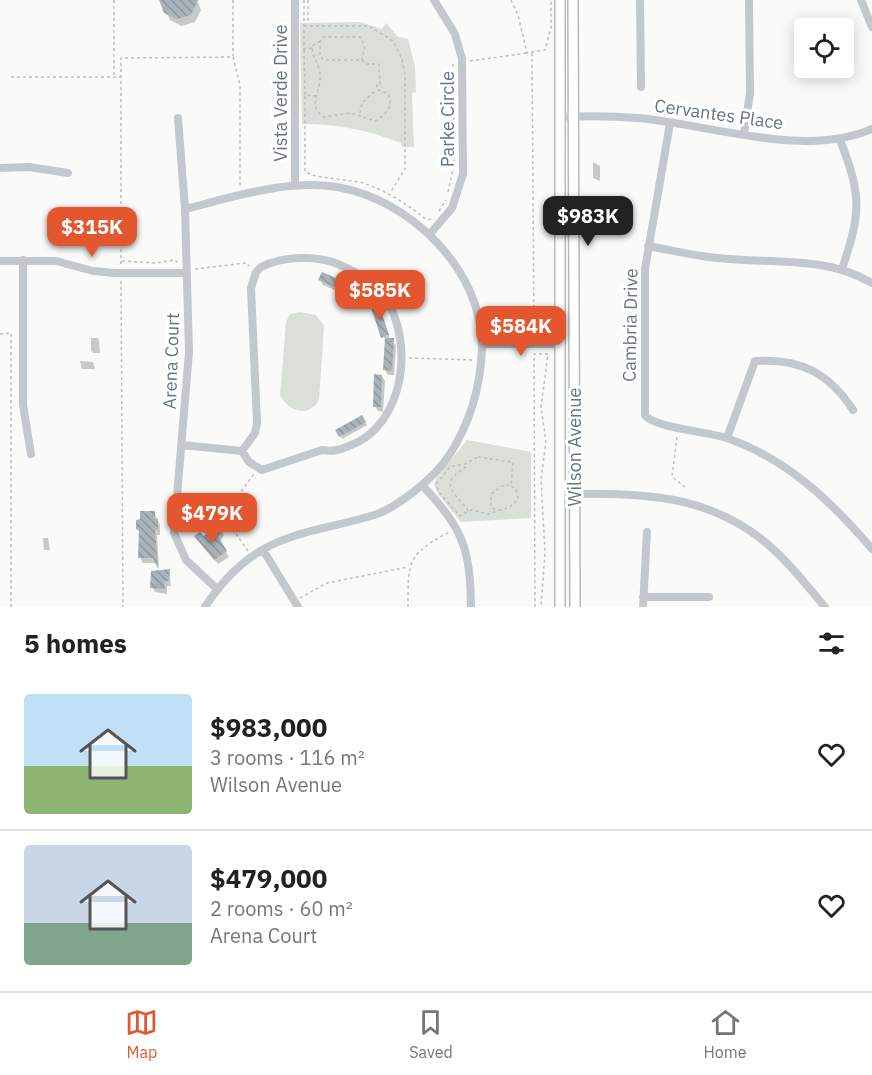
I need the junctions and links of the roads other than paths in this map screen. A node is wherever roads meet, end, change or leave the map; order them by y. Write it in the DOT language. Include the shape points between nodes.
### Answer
graph roads {
  1 [pos="296,0"];
  2 [pos="434,0"];
  3 [pos="560,0"];
  4 [pos="573,0"];
  5 [pos="640,0"];
  6 [pos="749,0"];
  7 [pos="861,0"];
  8 [pos="872,27"];
  9 [pos="640,87"];
  10 [pos="560,117"];
  11 [pos="574,117"];
  12 [pos="178,118"];
  13 [pos="670,123"];
  14 [pos="872,129"];
  15 [pos="744,134"];
  16 [pos="840,140"];
  17 [pos="0,168"];
  18 [pos="68,173"];
  19 [pos="295,186"];
  20 [pos="185,209"];
  21 [pos="429,235"];
  22 [pos="648,246"];
  23 [pos="23,260"];
  24 [pos="0,261"];
  25 [pos="843,269"];
  26 [pos="186,273"];
  27 [pos="872,283"];
  28 [pos="482,344"];
  29 [pos="560,344"];
  30 [pos="853,410"];
  31 [pos="727,438"];
  32 [pos="182,445"];
  33 [pos="242,451"];
  34 [pos="32,454"];
  35 [pos="422,485"];
  36 [pos="560,494"];
  37 [pos="575,494"];
  38 [pos="646,532"];
  39 [pos="872,549"];
  40 [pos="263,550"];
  41 [pos="217,589"];
  42 [pos="643,597"];
  43 [pos="709,597"];
  44 [pos="296,604"];
  45 [pos="205,607"];
  46 [pos="471,607"];
  47 [pos="560,607"];
  48 [pos="575,607"];
  49 [pos="643,607"];
  50 [pos="825,607"];
  1 -- 19 [label="street, Vista Verde Drive"];
  2 -- 21 [label="street, Parke Circle" via="455,34 462,62 463,174 452,208"];
  3 -- 10 [label="main road, Wilson Avenue"];
  4 -- 11 [label="main road, Wilson Avenue"];
  5 -- 9 [label="street"];
  6 -- 15 [label="street" via="750,93"];
  7 -- 8 [label="street"];
  10 -- 11 [label="street, Cervantes Place"];
  10 -- 29 [label="main road, Wilson Avenue"];
  11 -- 13 [label="street, Cervantes Place"];
  11 -- 37 [label="main road, Wilson Avenue"];
  12 -- 20 [label="street, Arena Court"];
  13 -- 15 [label="street, Cervantes Place"];
  13 -- 22 [label="street, Cambria Drive"];
  14 -- 16 [label="street, Cervantes Place"];
  15 -- 16 [label="street, Cervantes Place" via="803,141"];
  16 -- 25 [label="street" via="857,193 857,219"];
  17 -- 18 [label="street" via="29,167"];
  19 -- 20 [label="street"];
  19 -- 21 [label="street" via="337,187 375,199 404,212"];
  20 -- 26 [label="street, Arena Court"];
  21 -- 28 [label="street" via="451,260 467,288"];
  22 -- 25 [label="street" via="715,258 798,261"];
  22 -- 31 [label="street, Cambria Drive" via="643,409 648,421"];
  23 -- 24 [label="street"];
  23 -- 26 [label="street" via="56,261 93,271"];
  23 -- 34 [label="street" via="23,405"];
  25 -- 27 [label="street"];
  26 -- 32 [label="street, Arena Court" via="189,352"];
  28 -- 29 [label="street"];
  28 -- 35 [label="street" via="478,385 468,424 447,459"];
  29 -- 36 [label="main road, Wilson Avenue"];
  30 -- 31 [label="street" via="840,390 821,375 790,363 755,361"];
  31 -- 39 [label="street" via="758,451 803,479 832,503"];
  32 -- 33 [label="street"];
  32 -- 41 [label="street, Arena Court" via="174,533 186,560"];
  33 -- 33 [label="street" via="257,423 251,288 256,272 261,267 309,258 351,270 383,295 400,333 399,377 387,415 368,436 332,452 322,450 262,470 249,462"];
  35 -- 40 [label="street" via="377,514 297,535"];
  35 -- 46 [label="street" via="449,514 463,538 470,572"];
  36 -- 37 [label="street"];
  36 -- 47 [label="main road, Wilson Avenue"];
  37 -- 48 [label="main road, Wilson Avenue"];
  37 -- 50 [label="street" via="655,495 708,509 732,520 771,548"];
  38 -- 42 [label="street"];
  40 -- 41 [label="street"];
  40 -- 44 [label="street"];
  41 -- 45 [label="street"];
  42 -- 43 [label="street"];
  42 -- 49 [label="street"];
}
